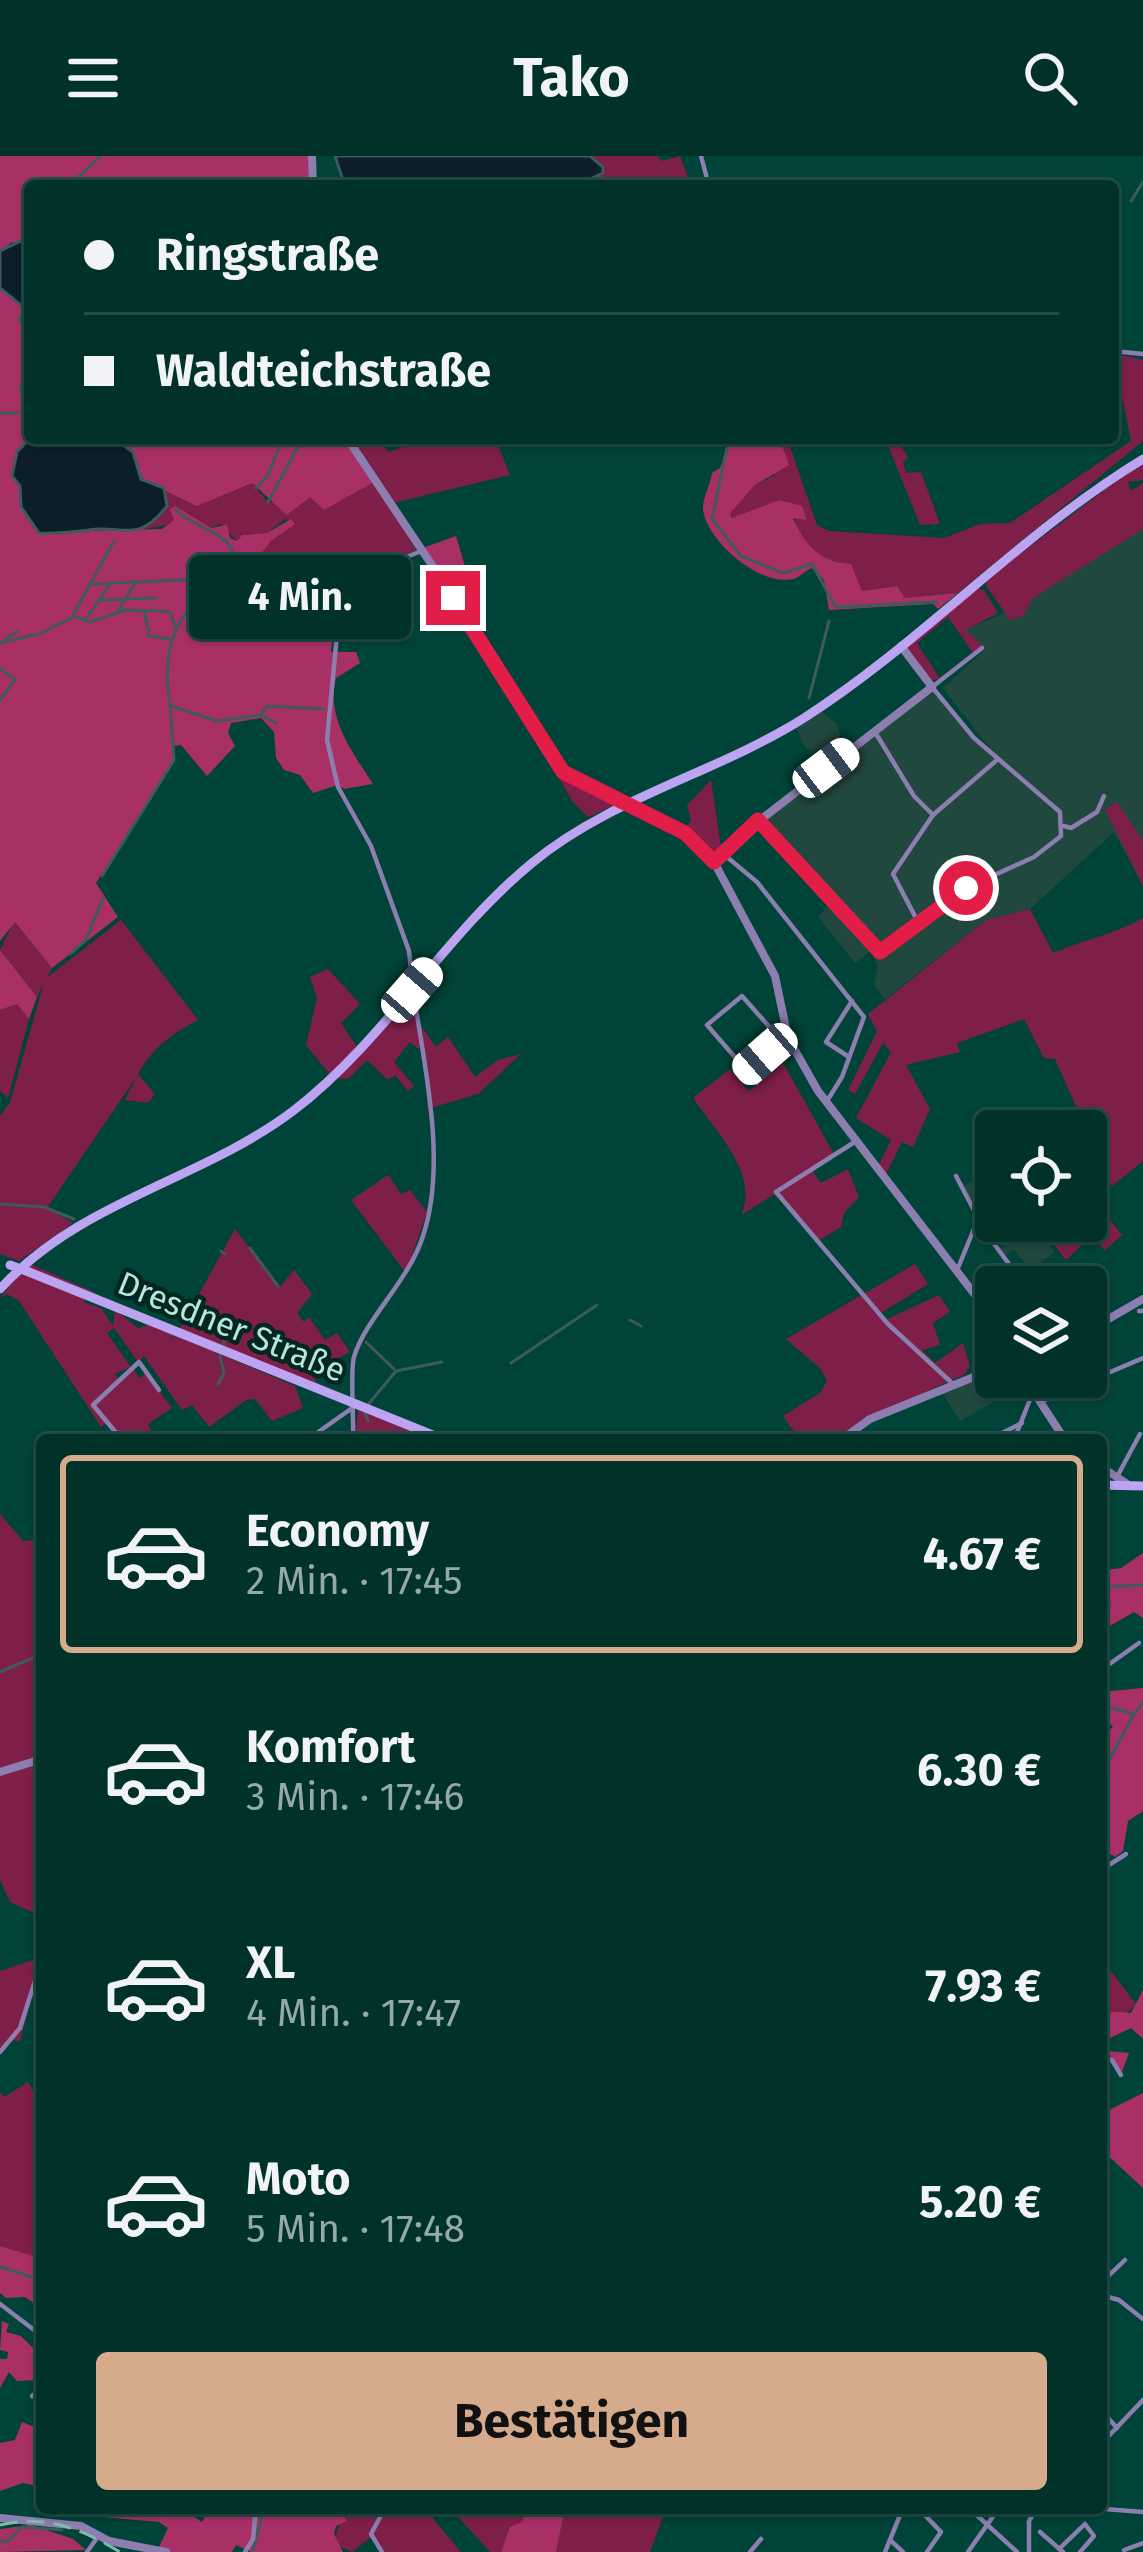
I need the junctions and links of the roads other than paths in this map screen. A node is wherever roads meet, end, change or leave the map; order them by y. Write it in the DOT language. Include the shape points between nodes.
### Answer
graph roads {
  1 [pos="350,444"];
  2 [pos="1143,457"];
  3 [pos="419,552"];
  4 [pos="901,646"];
  5 [pos="982,648"];
  6 [pos="890,654"];
  7 [pos="908,656"];
  8 [pos="932,687"];
  9 [pos="874,731"];
  10 [pos="998,759"];
  11 [pos="1104,796"];
  12 [pos="933,815"];
  13 [pos="758,820"];
  14 [pos="1064,826"];
  15 [pos="721,852"];
  16 [pos="714,862"];
  17 [pos="919,924"];
  18 [pos="852,1001"];
  19 [pos="784,1039"];
  20 [pos="850,1057"];
  21 [pos="746,1070"];
  22 [pos="757,1083"];
  23 [pos="825,1103"];
  24 [pos="853,1143"];
  25 [pos="956,1176"];
  26 [pos="975,1214"];
  27 [pos="975,1227"];
  28 [pos="5,1263"];
  29 [pos="958,1268"];
  30 [pos="0,1289"];
  31 [pos="975,1292"];
  32 [pos="1140,1305"];
  33 [pos="1107,1318"];
  34 [pos="1143,1358"];
  35 [pos="975,1375"];
  36 [pos="952,1383"];
  37 [pos="159,1390"];
  38 [pos="1031,1398"];
  39 [pos="1037,1398"];
  40 [pos="1040,1402"];
  41 [pos="355,1406"];
  42 [pos="1022,1423"];
  43 [pos="117,1434"];
  44 [pos="315,1434"];
  45 [pos="353,1434"];
  46 [pos="429,1434"];
  47 [pos="850,1434"];
  48 [pos="1000,1434"];
  49 [pos="1017,1434"];
  50 [pos="1061,1434"];
  51 [pos="1140,1434"];
  52 [pos="1107,1470"];
  53 [pos="1122,1479"];
  54 [pos="1107,1483"];
  55 [pos="1143,1486"];
  56 [pos="1139,1643"];
  57 [pos="1107,1666"];
  58 [pos="36,1761"];
  59 [pos="0,1772"];
  60 [pos="1126,1854"];
  61 [pos="1107,1866"];
  62 [pos="36,1978"];
  63 [pos="0,2052"];
  64 [pos="1107,2060"];
  65 [pos="1121,2075"];
  66 [pos="1125,2260"];
  67 [pos="1107,2277"];
  68 [pos="1107,2297"];
  69 [pos="0,2304"];
  70 [pos="1143,2319"];
  71 [pos="36,2331"];
  72 [pos="36,2393"];
  73 [pos="32,2396"];
  74 [pos="1143,2400"];
  75 [pos="1107,2416"];
  76 [pos="1118,2428"];
  77 [pos="1107,2438"];
  78 [pos="1107,2509"];
  79 [pos="1143,2512"];
  80 [pos="255,2514"];
  81 [pos="382,2514"];
  82 [pos="901,2514"];
  83 [pos="923,2514"];
  84 [pos="975,2514"];
  85 [pos="995,2514"];
  86 [pos="1033,2514"];
  87 [pos="0,2518"];
  88 [pos="987,2525"];
  89 [pos="1040,2532"];
  90 [pos="99,2535"];
  91 [pos="761,2539"];
  92 [pos="890,2540"];
  93 [pos="1143,2543"];
  94 [pos="1061,2550"];
  95 [pos="1124,2550"];
  96 [pos="87,2552"];
  97 [pos="166,2552"];
  98 [pos="245,2552"];
  99 [pos="382,2552"];
  100 [pos="750,2552"];
  101 [pos="885,2552"];
  102 [pos="903,2552"];
  103 [pos="927,2552"];
  104 [pos="968,2552"];
  105 [pos="1017,2552"];
  106 [pos="1029,2552"];
  107 [pos="1080,2552"];
  1 -- 3 [label="street"];
  2 -- 4 [label="main road" via="1067,507"];
  3 -- 16 [label="street, bridge" via="556,765 685,833"];
  3 -- 41 [label="street, bridge" via="342,582 326,729 338,787 371,846 409,951 426,1052 432,1191 406,1276 353,1358"];
  4 -- 6 [label="main road"];
  4 -- 7 [label="street"];
  5 -- 8 [label="street"];
  6 -- 7 [label="street"];
  6 -- 30 [label="main road" via="758,744 556,844 493,899 303,1103 241,1144 79,1223"];
  7 -- 8 [label="street"];
  8 -- 9 [label="street"];
  8 -- 10 [label="street"];
  9 -- 12 [label="street"];
  9 -- 13 [label="street"];
  10 -- 12 [label="street"];
  10 -- 14 [label="street" via="1058,809"];
  11 -- 14 [label="street" via="1097,812"];
  12 -- 17 [label="street" via="893,874"];
  13 -- 15 [label="street"];
  13 -- 17 [label="street" via="874,951"];
  14 -- 17 [label="street" via="1044,852 976,881"];
  15 -- 16 [label="street"];
  15 -- 18 [label="street" via="757,882"];
  16 -- 19 [label="street" via="775,976"];
  18 -- 20 [label="street" via="865,1017"];
  18 -- 20 [label="street" via="826,1042"];
  19 -- 21 [label="street"];
  19 -- 21 [label="street" via="742,996 707,1025"];
  19 -- 23 [label="street"];
  20 -- 23 [label="street"];
  21 -- 22 [label="street"];
  23 -- 24 [label="street"];
  24 -- 29 [label="street"];
  24 -- 36 [label="street" via="776,1192 888,1324"];
  25 -- 26 [label="street"];
  27 -- 29 [label="street"];
  28 -- 41 [label="main road, Dresdner Straße, bridge"];
  29 -- 31 [label="street"];
  32 -- 33 [label="street"];
  34 -- 40 [label="street"];
  35 -- 36 [label="street"];
  36 -- 47 [label="street"];
  37 -- 43 [label="street" via="139,1362 93,1406"];
  38 -- 42 [label="street"];
  39 -- 40 [label="street"];
  40 -- 50 [label="street"];
  41 -- 44 [label="street"];
  41 -- 45 [label="street"];
  41 -- 46 [label="main road, Dresdner Straße"];
  42 -- 48 [label="street"];
  42 -- 49 [label="street"];
  51 -- 53 [label="street"];
  52 -- 53 [label="street"];
  53 -- 54 [label="main road"];
  53 -- 55 [label="main road"];
  56 -- 57 [label="street"];
  58 -- 59 [label="street"];
  60 -- 61 [label="street"];
  62 -- 63 [label="street" via="20,2028"];
  64 -- 65 [label="street"];
  66 -- 67 [label="street"];
  68 -- 70 [label="street"];
  69 -- 71 [label="street"];
  72 -- 73 [label="street"];
  74 -- 76 [label="street"];
  75 -- 76 [label="street"];
  76 -- 77 [label="street"];
  78 -- 79 [label="street"];
  80 -- 98 [label="street"];
  81 -- 99 [label="street" via="371,2534"];
  82 -- 92 [label="street"];
  83 -- 103 [label="street" via="941,2532"];
  84 -- 88 [label="street"];
  85 -- 88 [label="street"];
  86 -- 106 [label="street"];
  87 -- 90 [label="street"];
  88 -- 104 [label="street"];
  88 -- 105 [label="street"];
  89 -- 94 [label="street"];
  90 -- 96 [label="street"];
  90 -- 97 [label="street"];
  91 -- 100 [label="street"];
  92 -- 101 [label="street"];
  92 -- 102 [label="street"];
  93 -- 95 [label="street"];
  94 -- 107 [label="street" via="1085,2524 1094,2536"];
}
